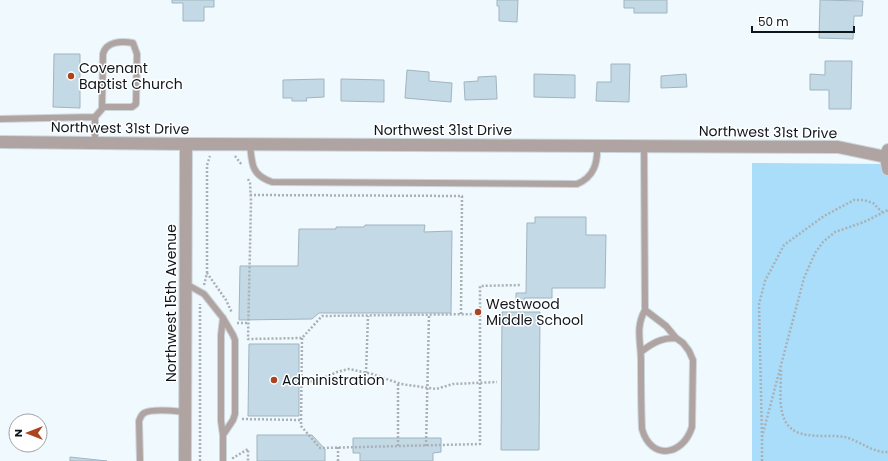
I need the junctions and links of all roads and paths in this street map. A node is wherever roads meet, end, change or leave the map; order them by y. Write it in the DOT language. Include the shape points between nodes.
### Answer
graph roads {
  1 [pos="102,107"];
  2 [pos="95,117"];
  3 [pos="0,118"];
  4 [pos="0,142"];
  5 [pos="95,142"];
  6 [pos="186,144"];
  7 [pos="250,144"];
  8 [pos="597,145"];
  9 [pos="644,146"];
  10 [pos="216,153"];
  11 [pos="230,154"];
  12 [pos="887,159"];
  13 [pos="244,166"];
  14 [pos="248,177"];
  15 [pos="250,194"];
  16 [pos="888,210"];
  17 [pos="882,212"];
  18 [pos="207,273"];
  19 [pos="186,284"];
  20 [pos="521,285"];
  21 [pos="203,293"];
  22 [pos="645,310"];
  23 [pos="461,314"];
  24 [pos="480,314"];
  25 [pos="429,315"];
  26 [pos="368,316"];
  27 [pos="224,318"];
  28 [pos="248,323"];
  29 [pos="302,338"];
  30 [pos="676,338"];
  31 [pos="641,352"];
  32 [pos="780,366"];
  33 [pos="366,373"];
  34 [pos="302,382"];
  35 [pos="480,382"];
  36 [pos="497,382"];
  37 [pos="398,384"];
  38 [pos="427,388"];
  39 [pos="186,412"];
  40 [pos="301,420"];
  41 [pos="240,425"];
  42 [pos="223,435"];
  43 [pos="762,437"];
  44 [pos="398,446"];
  45 [pos="426,446"];
  46 [pos="338,447"];
  47 [pos="233,450"];
  48 [pos="888,452"];
  49 [pos="140,461"];
  50 [pos="185,461"];
  51 [pos="200,461"];
  52 [pos="223,461"];
  53 [pos="248,461"];
  54 [pos="338,461"];
  55 [pos="762,461"];
  1 -- 1 [label="lane" via="104,49 116,43 133,43 137,54 136,104 132,107"];
  1 -- 2 [label="lane"];
  2 -- 3 [label="lane"];
  2 -- 5 [label="lane"];
  4 -- 5 [label="street, Northwest 31st Drive"];
  5 -- 6 [label="street, Northwest 31st Drive"];
  6 -- 7 [label="street, Northwest 31st Drive"];
  6 -- 19 [label="street, Northwest 15th Avenue"];
  7 -- 8 [label="street, Northwest 31st Drive"];
  7 -- 8 [label="lane" via="255,170 262,179 272,182 569,184 577,184 588,177 598,158"];
  8 -- 9 [label="street, Northwest 31st Drive"];
  9 -- 12 [label="street, Northwest 31st Drive" via="838,147"];
  9 -- 22 [label="lane"];
  10 -- 18 [label="path" via="210,156 207,165"];
  11 -- 13 [label="path" via="235,155"];
  14 -- 15 [label="path"];
  15 -- 23 [label="path" via="462,196"];
  15 -- 28 [label="path"];
  16 -- 17 [label="path"];
  17 -- 32 [label="path" via="864,222 835,232 815,253 804,278"];
  17 -- 43 [label="path" via="873,203 854,200 824,216 784,244 765,281 760,304"];
  18 -- 21 [label="path"];
  18 -- 28 [label="path" via="238,323"];
  19 -- 21 [label="lane"];
  19 -- 39 [label="street, Northwest 15th Avenue"];
  20 -- 24 [label="path" via="480,286"];
  21 -- 27 [label="lane"];
  21 -- 51 [label="path" via="200,305"];
  22 -- 30 [label="lane" via="666,326"];
  22 -- 31 [label="lane" via="640,319 638,338"];
  23 -- 24 [label="path"];
  23 -- 25 [label="path"];
  24 -- 35 [label="path"];
  25 -- 26 [label="path"];
  25 -- 38 [label="path"];
  26 -- 29 [label="path" via="322,316"];
  26 -- 33 [label="path"];
  27 -- 42 [label="lane" via="221,335"];
  27 -- 42 [label="lane" via="235,340 235,414"];
  28 -- 29 [label="path" via="248,339"];
  29 -- 34 [label="path"];
  30 -- 31 [label="lane" via="661,340"];
  30 -- 31 [label="lane" via="683,343 693,360 692,427 690,435 678,448 659,451 644,435"];
  32 -- 43 [label="path"];
  32 -- 48 [label="path" via="781,410 783,420 789,427 808,436 849,438 881,452"];
  33 -- 34 [label="path" via="349,369 317,381"];
  33 -- 37 [label="path"];
  34 -- 40 [label="path"];
  35 -- 36 [label="path"];
  35 -- 38 [label="path" via="453,384 436,389"];
  35 -- 45 [label="path" via="480,444"];
  37 -- 38 [label="path"];
  37 -- 44 [label="path"];
  38 -- 45 [label="path"];
  39 -- 49 [label="lane" via="153,411 140,417"];
  39 -- 50 [label="street, Northwest 15th Avenue"];
  40 -- 41 [label="path" via="242,419"];
  40 -- 46 [label="path" via="301,426 320,448"];
  42 -- 52 [label="lane"];
  43 -- 55 [label="path"];
  44 -- 45 [label="path"];
  44 -- 46 [label="path"];
  46 -- 54 [label="path"];
  47 -- 53 [label="path" via="234,458 248,449"];
}
